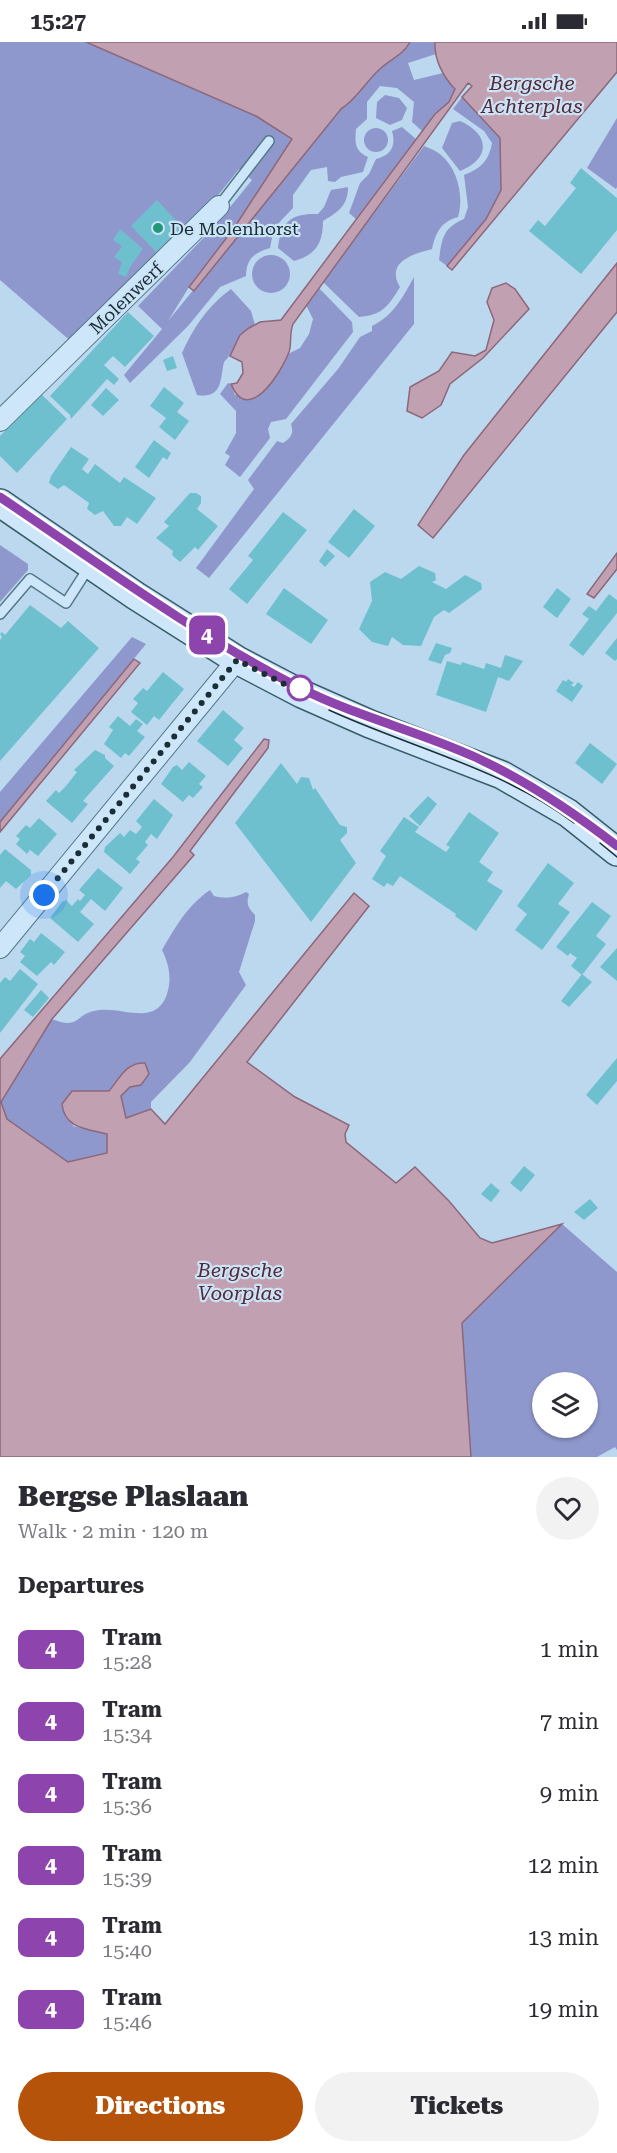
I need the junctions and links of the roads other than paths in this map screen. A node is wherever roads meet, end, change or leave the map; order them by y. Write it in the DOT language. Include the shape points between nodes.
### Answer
graph roads {
  1 [pos="268,141"];
  2 [pos="219,206"];
  3 [pos="0,421"];
  4 [pos="0,503"];
  5 [pos="90,565"];
  6 [pos="0,614"];
  7 [pos="237,660"];
  8 [pos="617,852"];
  9 [pos="0,948"];
  1 -- 2 [label="lane, Molenwerf"];
  2 -- 3 [label="street, Molenwerf"];
  4 -- 5 [label="street"];
  5 -- 6 [label="lane" via="66,603 30,579"];
  5 -- 7 [label="street"];
  7 -- 8 [label="street" via="370,724 502,775 568,813"];
  7 -- 9 [label="street"];
}
